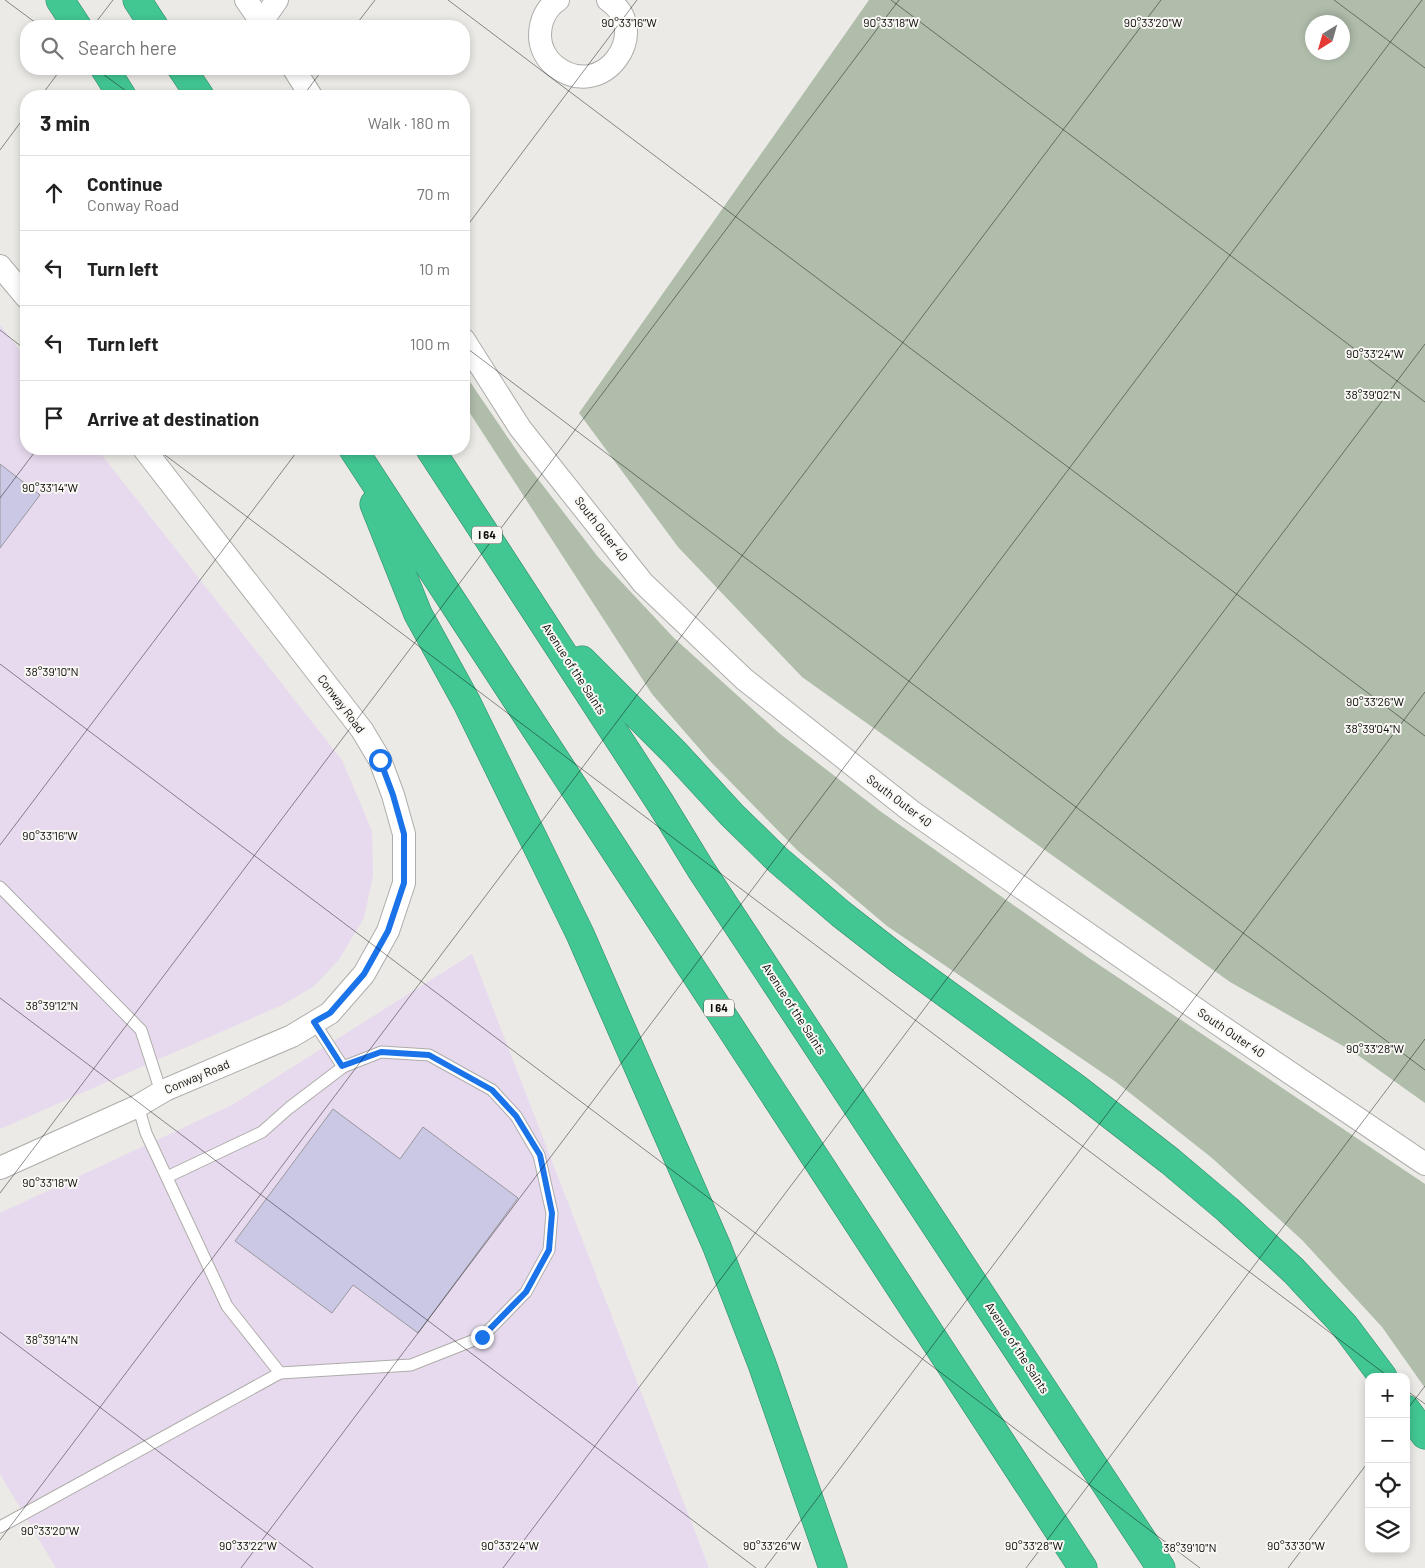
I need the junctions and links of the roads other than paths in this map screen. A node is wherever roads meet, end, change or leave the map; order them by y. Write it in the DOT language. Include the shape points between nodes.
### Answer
graph roads {
  1 [pos="60,0"];
  2 [pos="137,0"];
  3 [pos="246,0"];
  4 [pos="277,0"];
  5 [pos="558,0"];
  6 [pos="608,0"];
  7 [pos="73,20"];
  8 [pos="150,20"];
  9 [pos="259,20"];
  10 [pos="265,20"];
  11 [pos="108,75"];
  12 [pos="186,75"];
  13 [pos="298,75"];
  14 [pos="118,90"];
  15 [pos="196,90"];
  16 [pos="307,90"];
  17 [pos="0,266"];
  18 [pos="20,290"];
  19 [pos="470,349"];
  20 [pos="149,455"];
  21 [pos="355,455"];
  22 [pos="357,455"];
  23 [pos="434,455"];
  24 [pos="543,622"];
  25 [pos="0,887"];
  26 [pos="314,1022"];
  27 [pos="342,1066"];
  28 [pos="161,1092"];
  29 [pos="138,1106"];
  30 [pos="1425,1164"];
  31 [pos="0,1168"];
  32 [pos="168,1177"];
  33 [pos="280,1373"];
  34 [pos="1380,1373"];
  35 [pos="1410,1414"];
  36 [pos="1425,1435"];
  37 [pos="0,1527"];
  38 [pos="833,1568"];
  39 [pos="1083,1568"];
  40 [pos="1161,1568"];
  1 -- 7 [label="highway"];
  2 -- 8 [label="highway"];
  3 -- 9 [label="street"];
  4 -- 10 [label="street"];
  5 -- 6 [label="street" via="543,16 540,37 543,51 562,71 575,76 597,75 620,56 626,37 624,22"];
  11 -- 14 [label="highway"];
  12 -- 15 [label="highway"];
  13 -- 16 [label="street"];
  17 -- 18 [label="street"];
  19 -- 30 [label="street, South Outer 40" via="520,428 643,583 744,679 911,811"];
  20 -- 26 [label="street, Conway Road" via="362,730 380,760 393,795 404,834 404,883 388,931 364,974 330,1013"];
  21 -- 38 [label="highway" via="418,614 467,703 580,934 717,1247 762,1364"];
  22 -- 39 [label="highway, I 64"];
  23 -- 24 [label="highway, Avenue of the Saints / I 64"];
  24 -- 34 [label="highway" via="778,860 856,926 1076,1088 1228,1210 1294,1270 1344,1325"];
  24 -- 40 [label="highway, Avenue of the Saints / I 64" via="700,868"];
  25 -- 28 [label="lane" via="141,1030"];
  26 -- 27 [label="lane"];
  26 -- 28 [label="street, Conway Road" via="292,1036"];
  27 -- 32 [label="lane" via="262,1132"];
  27 -- 33 [label="lane" via="381,1052 429,1055 492,1090 516,1116 540,1155 552,1213 549,1250 526,1292 482,1337 411,1365"];
  28 -- 29 [label="street, Conway Road"];
  29 -- 31 [label="street, Conway Road"];
  29 -- 32 [label="lane" via="146,1132"];
  32 -- 33 [label="lane" via="227,1306"];
  33 -- 37 [label="lane"];
  35 -- 36 [label="highway"];
}
